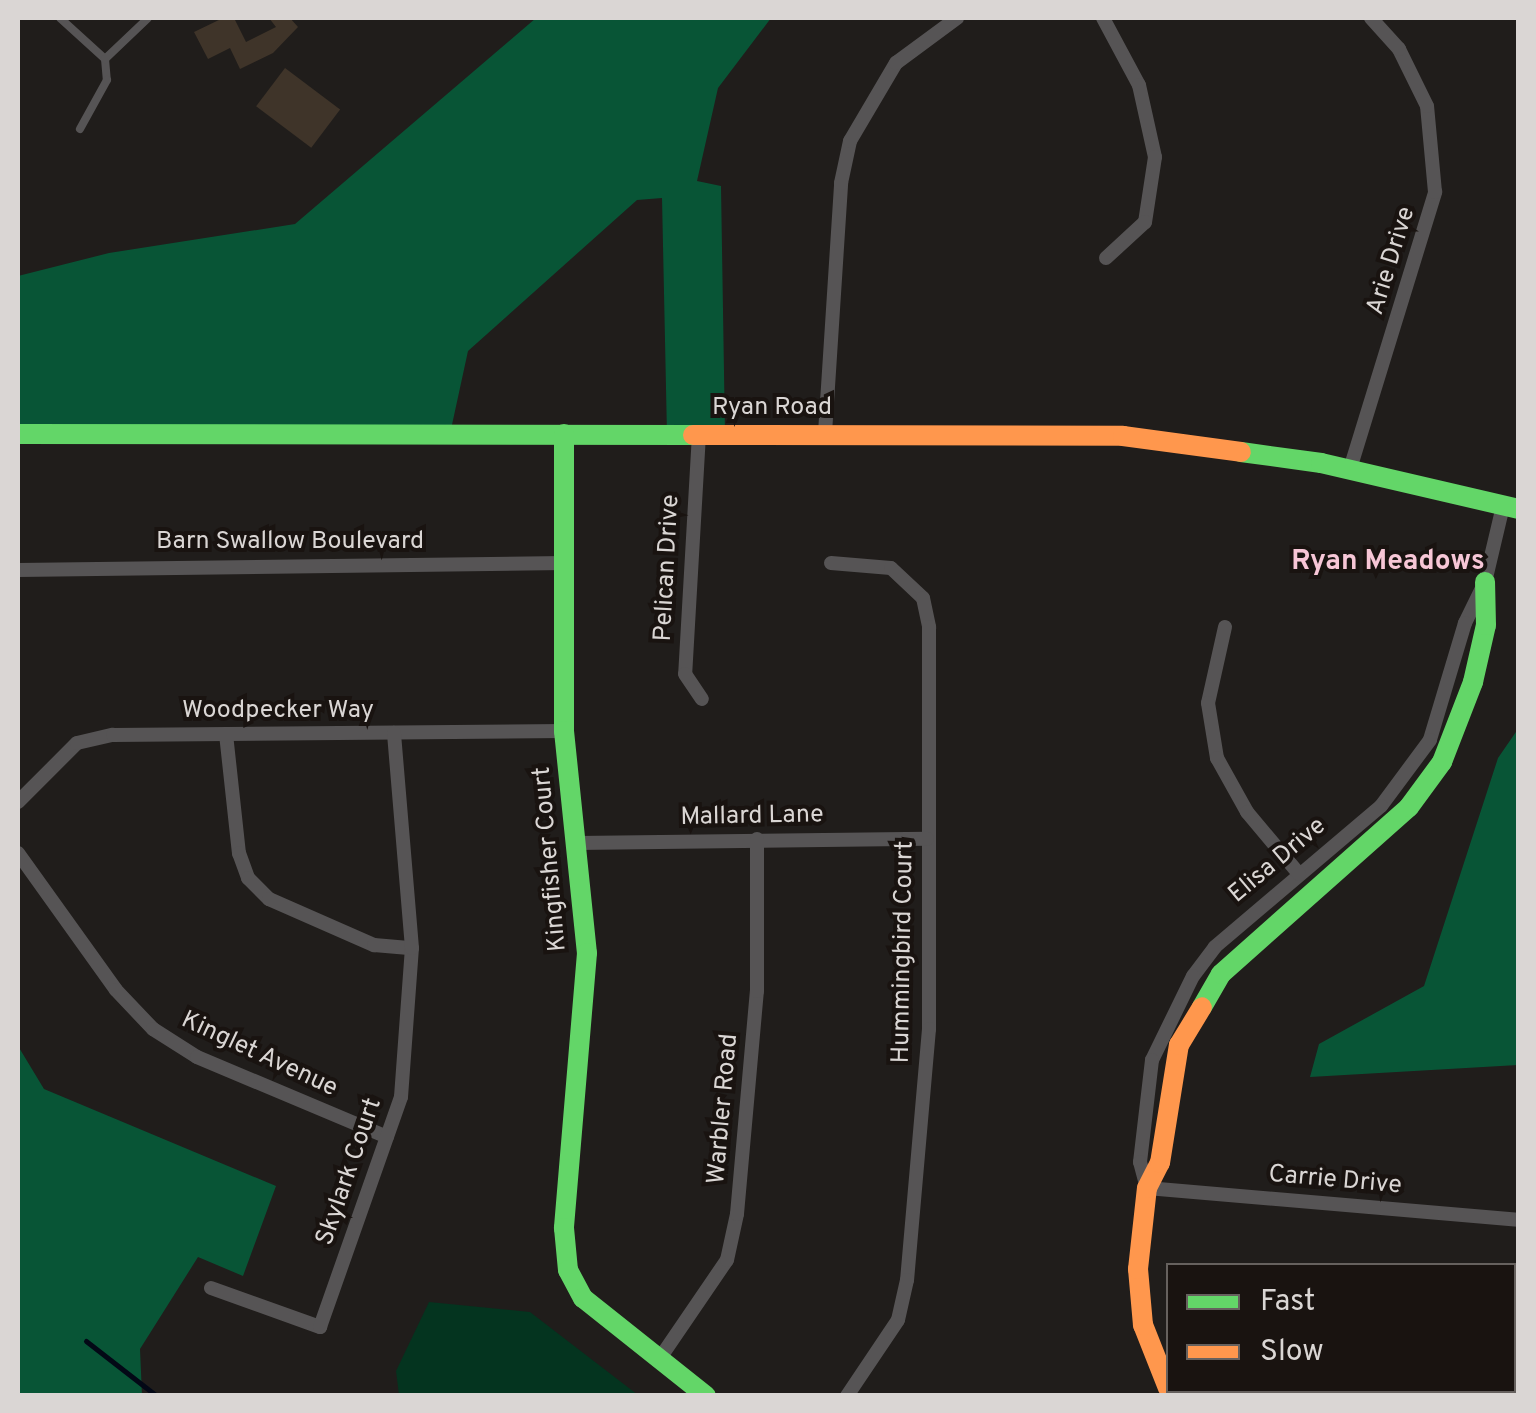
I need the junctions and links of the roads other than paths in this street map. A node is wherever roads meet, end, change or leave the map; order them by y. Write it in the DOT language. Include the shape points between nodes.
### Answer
graph roads {
  1 [pos="60,18"];
  2 [pos="148,18"];
  3 [pos="957,18"];
  4 [pos="1104,18"];
  5 [pos="1372,18"];
  6 [pos="105,59"];
  7 [pos="80,129"];
  8 [pos="1106,258"];
  9 [pos="825,433"];
  10 [pos="18,434"];
  11 [pos="564,434"];
  12 [pos="700,434"];
  13 [pos="1350,469"];
  14 [pos="1511,507"];
  15 [pos="564,563"];
  16 [pos="830,563"];
  17 [pos="18,570"];
  18 [pos="1485,582"];
  19 [pos="1225,627"];
  20 [pos="702,699"];
  21 [pos="1444,704"];
  22 [pos="1465,710"];
  23 [pos="564,730"];
  24 [pos="394,733"];
  25 [pos="226,734"];
  26 [pos="18,802"];
  27 [pos="1397,804"];
  28 [pos="757,839"];
  29 [pos="927,839"];
  30 [pos="577,843"];
  31 [pos="18,853"];
  32 [pos="1299,874"];
  33 [pos="1215,947"];
  34 [pos="412,948"];
  35 [pos="1232,963"];
  36 [pos="1169,1042"];
  37 [pos="387,1137"];
  38 [pos="1146,1188"];
  39 [pos="1518,1220"];
  40 [pos="211,1288"];
  41 [pos="658,1361"];
  42 [pos="1166,1383"];
  43 [pos="706,1396"];
  44 [pos="847,1396"];
  1 -- 6 [label="lane"];
  2 -- 6 [label="lane"];
  3 -- 9 [label="street" via="896,63 850,141 841,183"];
  4 -- 8 [label="street" via="1138,84 1154,157 1146,222"];
  5 -- 13 [label="street, Arie Drive" via="1399,49 1427,106 1435,192"];
  6 -- 7 [label="lane" via="107,80"];
  9 -- 12 [label="street, Ryan Road"];
  9 -- 13 [label="street, Ryan Road" via="1123,436"];
  10 -- 11 [label="street, Ryan Road"];
  11 -- 12 [label="street, Ryan Road"];
  11 -- 15 [label="street, Kingfisher Court"];
  12 -- 20 [label="street, Pelican Drive" via="685,674"];
  13 -- 14 [label="street, Ryan Road"];
  14 -- 18 [label="street, Elisa Drive"];
  15 -- 17 [label="street, Barn Swallow Boulevard"];
  15 -- 23 [label="street, Kingfisher Court"];
  16 -- 29 [label="street, Hummingbird Court" via="891,568 926,607"];
  18 -- 21 [label="street, Elisa Drive" via="1464,623"];
  18 -- 22 [label="street, Elisa Drive" via="1486,624"];
  19 -- 32 [label="street" via="1208,703 1216,758 1247,812"];
  21 -- 22 [label="street"];
  21 -- 27 [label="street, Elisa Drive"];
  22 -- 27 [label="street, Elisa Drive" via="1442,762"];
  23 -- 24 [label="street, Woodpecker Way"];
  23 -- 30 [label="street, Kingfisher Court"];
  24 -- 25 [label="street, Woodpecker Way"];
  24 -- 34 [label="street, Skylark Court"];
  25 -- 26 [label="street, Woodpecker Way" via="113,735 76,743"];
  25 -- 34 [label="street" via="239,853 248,878 269,899 374,946"];
  27 -- 32 [label="street, Elisa Drive"];
  27 -- 35 [label="street, Elisa Drive"];
  28 -- 29 [label="street, Mallard Lane"];
  28 -- 30 [label="street, Mallard Lane"];
  28 -- 41 [label="street, Warbler Road" via="758,991 738,1214 727,1260"];
  29 -- 44 [label="street, Hummingbird Court" via="929,1029 907,1280 898,1320"];
  30 -- 41 [label="street, Kingfisher Court" via="587,953 564,1228 568,1270 583,1298"];
  31 -- 37 [label="street, Kinglet Avenue" via="116,990 153,1029 197,1056"];
  32 -- 33 [label="street, Elisa Drive"];
  33 -- 35 [label="street"];
  33 -- 36 [label="street, Elisa Drive"];
  34 -- 37 [label="street, Skylark Court" via="401,1098"];
  35 -- 36 [label="street, Elisa Drive"];
  36 -- 38 [label="street, Elisa Drive" via="1160,1163"];
  37 -- 40 [label="street, Skylark Court" via="320,1327"];
  38 -- 39 [label="street, Carrie Drive"];
  38 -- 42 [label="street, Elisa Drive" via="1138,1296 1152,1356"];
  41 -- 43 [label="street, Kingfisher Court"];
}
